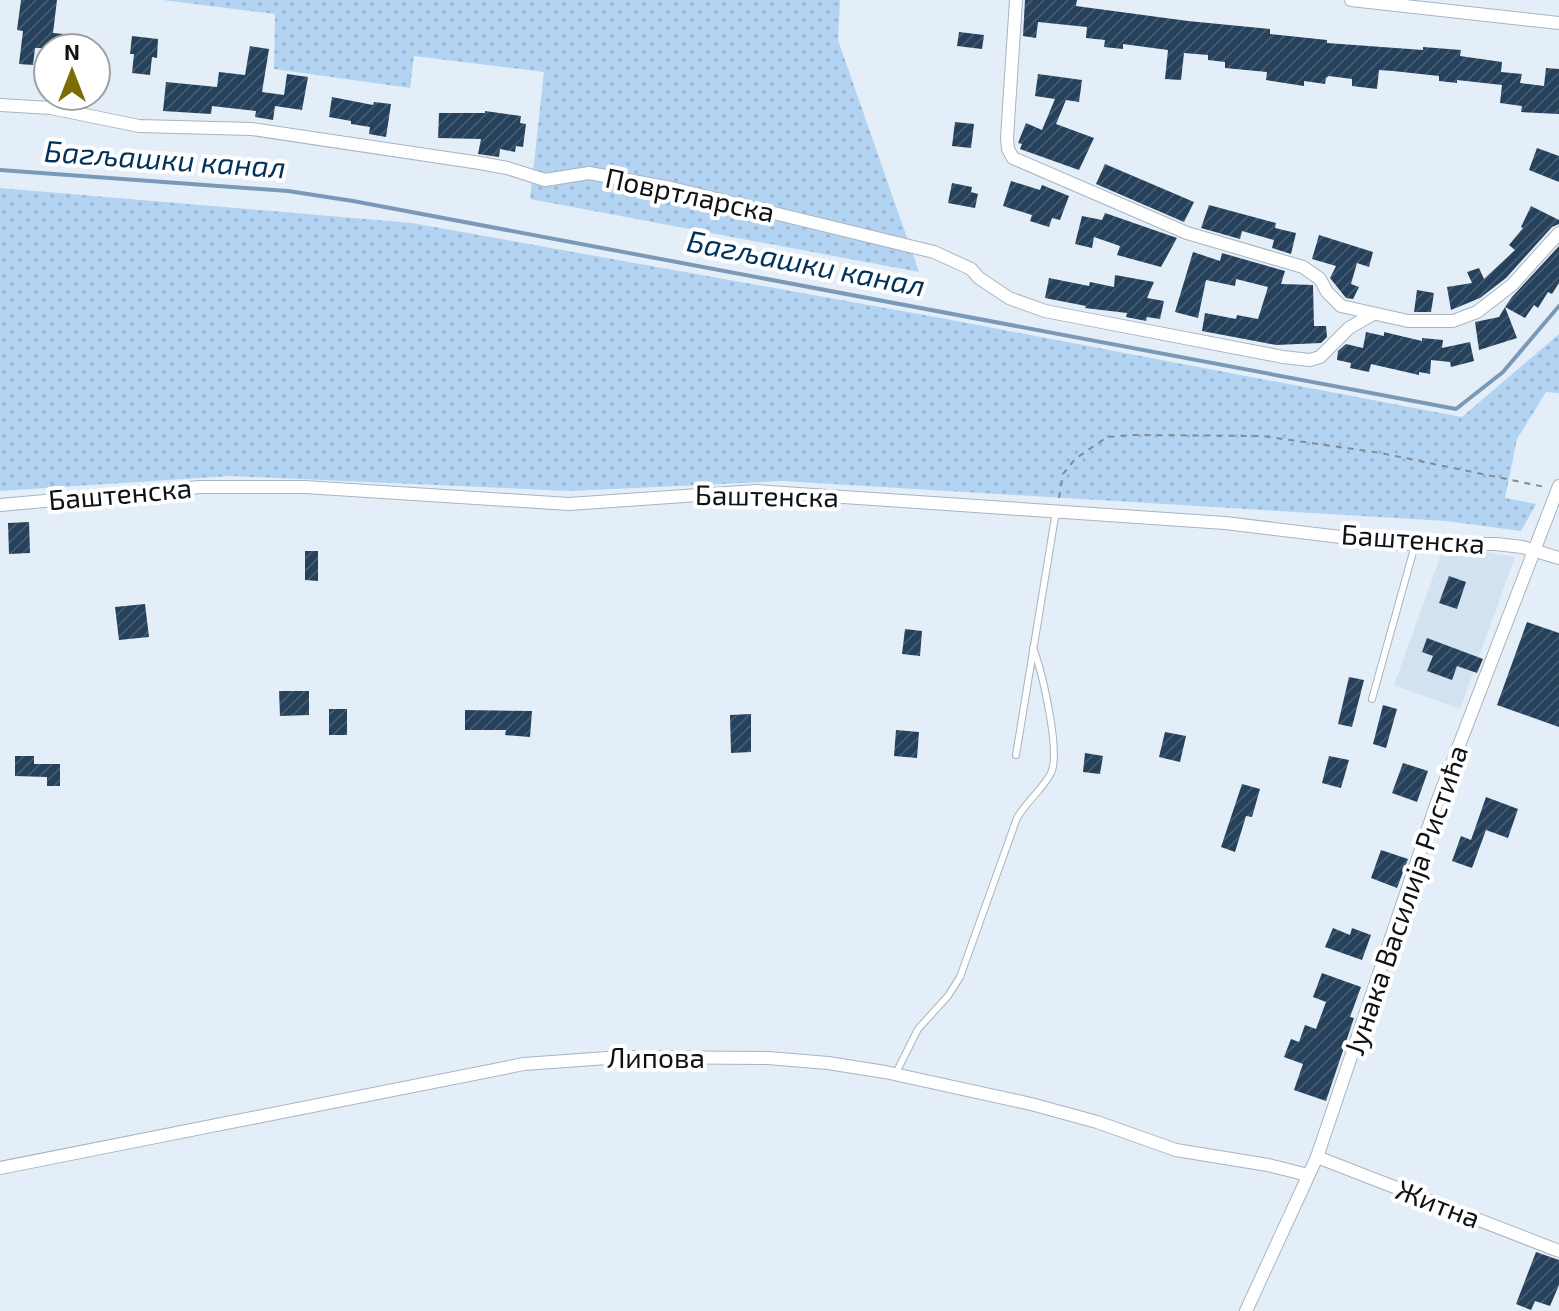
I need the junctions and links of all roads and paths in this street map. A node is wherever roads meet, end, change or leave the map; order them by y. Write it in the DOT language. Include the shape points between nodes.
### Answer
graph roads {
  1 [pos="1016,0"];
  2 [pos="1351,0"];
  3 [pos="1559,23"];
  4 [pos="0,105"];
  5 [pos="1559,233"];
  6 [pos="1341,306"];
  7 [pos="1373,314"];
  8 [pos="1349,328"];
  9 [pos="1558,488"];
  10 [pos="0,505"];
  11 [pos="1056,511"];
  12 [pos="1415,545"];
  13 [pos="1533,550"];
  14 [pos="1559,558"];
  15 [pos="1033,648"];
  16 [pos="1372,699"];
  17 [pos="1016,755"];
  18 [pos="895,1075"];
  19 [pos="1317,1157"];
  20 [pos="0,1168"];
  21 [pos="1308,1175"];
  22 [pos="1559,1251"];
  23 [pos="1246,1311"];
  1 -- 6 [label="street" via="1007,138 1013,158 1187,233 1303,267"];
  2 -- 3 [label="street"];
  4 -- 8 [label="street, Повртларска" via="51,108 139,126 252,129 480,163 545,180 589,173 671,188 934,252 971,269 1009,298 1045,311 1283,357 1320,357"];
  5 -- 7 [label="street" via="1512,285 1477,312 1439,323"];
  6 -- 7 [label="street"];
  6 -- 8 [label="street"];
  7 -- 8 [label="street, Повртларска"];
  9 -- 11 [label="path" via="1262,436 1132,435 1107,437 1075,459 1063,474"];
  9 -- 13 [label="street, Јунака Василија Ристића"];
  10 -- 11 [label="street, Баштенска" via="200,487 305,487 569,504 756,491"];
  11 -- 12 [label="street, Баштенска"];
  11 -- 15 [label="lane"];
  12 -- 13 [label="street, Баштенска" via="1496,544"];
  12 -- 16 [label="lane"];
  13 -- 14 [label="street, Баштенска"];
  13 -- 19 [label="street, Јунака Василија Ристића" via="1436,805"];
  15 -- 17 [label="lane"];
  15 -- 18 [label="lane" via="1047,702 1054,767 1017,818 960,977 918,1029"];
  18 -- 20 [label="street, Липова" via="768,1058 621,1057 524,1064"];
  18 -- 21 [label="street, Липова" via="1064,1112 1176,1150"];
  19 -- 21 [label="street, Јунака Василија Ристића"];
  19 -- 22 [label="street, Житна"];
  21 -- 23 [label="street, Јунака Василија Ристића"];
}
